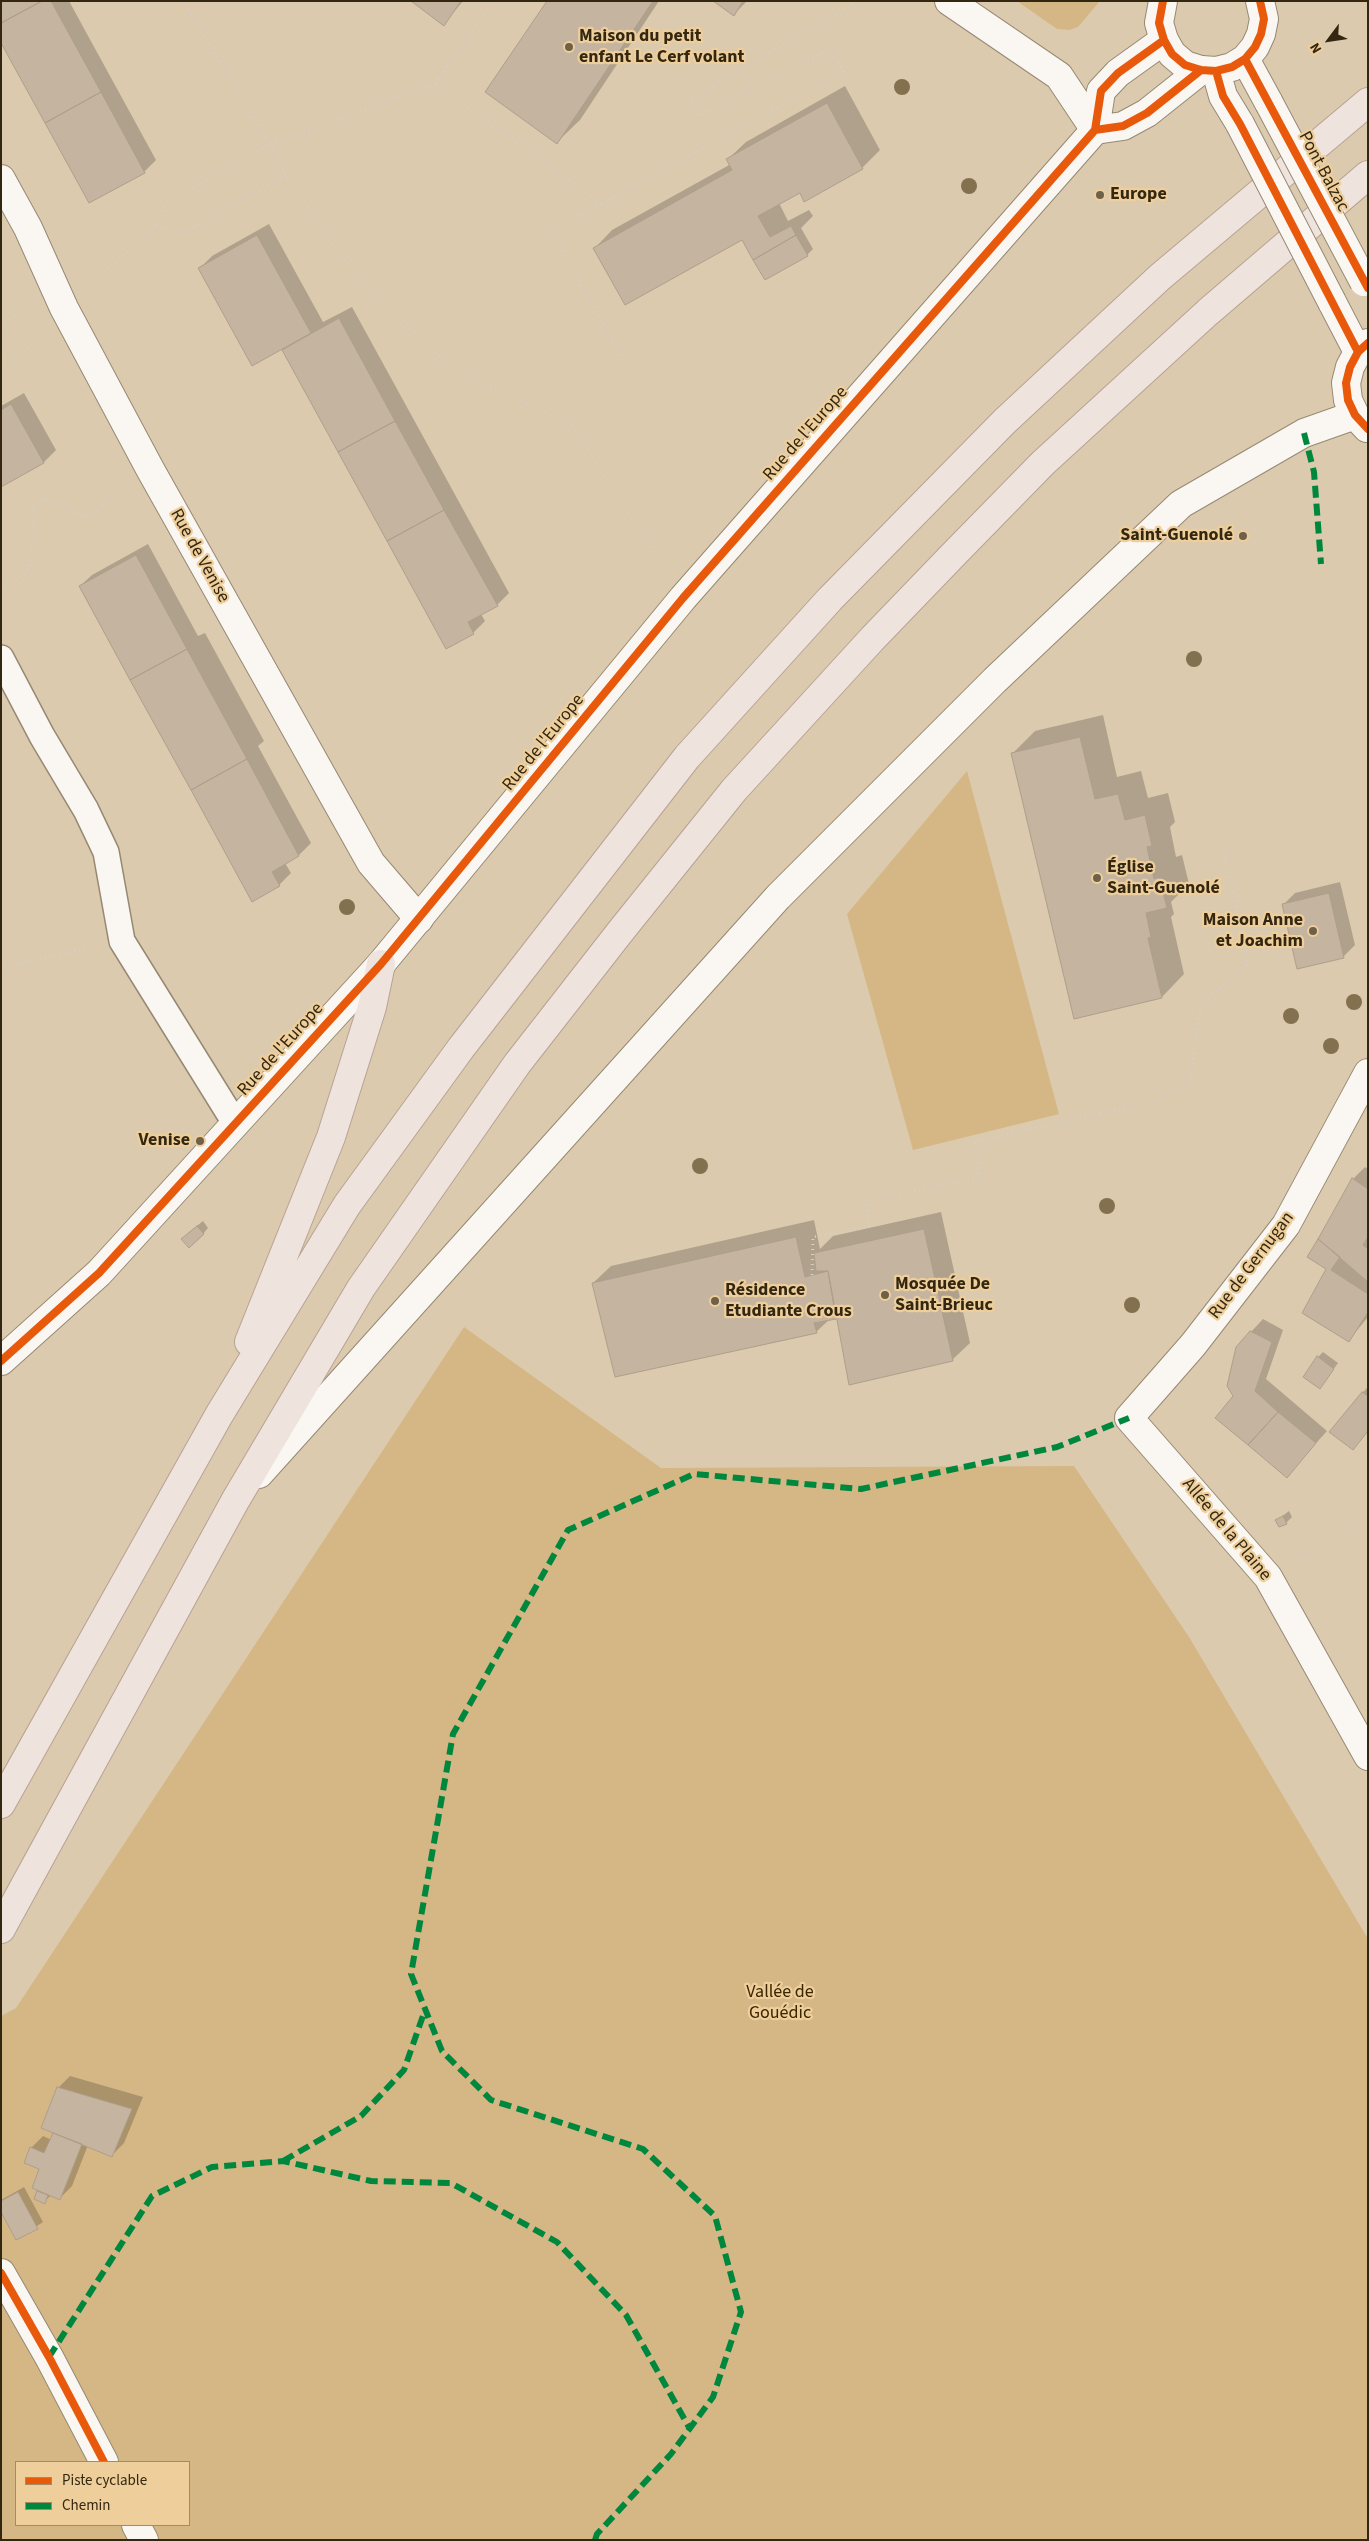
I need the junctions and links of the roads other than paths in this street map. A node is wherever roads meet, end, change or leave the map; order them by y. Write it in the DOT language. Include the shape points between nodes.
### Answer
graph roads {
  1 [pos="949,1"];
  2 [pos="1163,1"];
  3 [pos="1260,1"];
  4 [pos="1164,40"];
  5 [pos="1245,59"];
  6 [pos="1209,71"];
  7 [pos="1368,102"];
  8 [pos="1095,130"];
  9 [pos="1368,175"];
  10 [pos="1,179"];
  11 [pos="1366,285"];
  12 [pos="1363,347"];
  13 [pos="1361,422"];
  14 [pos="1,658"];
  15 [pos="419,920"];
  16 [pos="381,964"];
  17 [pos="1368,1073"];
  18 [pos="235,1123"];
  19 [pos="1,1362"];
  20 [pos="219,1415"];
  21 [pos="1130,1418"];
  22 [pos="235,1501"];
  23 [pos="1368,1756"];
  24 [pos="1,1804"];
  25 [pos="1,1929"];
  26 [pos="1,2273"];
  27 [pos="103,2461"];
  28 [pos="137,2526"];
  29 [pos="144,2540"];
  1 -- 8 [label="street" via="1059,76"];
  2 -- 4 [label="street" via="1159,23"];
  3 -- 5 [label="street" via="1264,19 1261,34"];
  4 -- 6 [label="street" via="1172,54 1185,65"];
  4 -- 8 [label="street" via="1118,72 1101,91"];
  5 -- 6 [label="street" via="1232,67"];
  5 -- 11 [label="street, Pont Balzac, bridge"];
  6 -- 8 [label="street" via="1123,126"];
  6 -- 12 [label="street, bridge" via="1332,302"];
  7 -- 20 [label="highway" via="1160,277 1005,421 830,599 687,757 460,1048 347,1206"];
  8 -- 15 [label="street, Rue de l'Europe" via="683,598"];
  9 -- 22 [label="highway" via="1208,312 1043,463 872,638 734,790 517,1064 447,1163 361,1288"];
  10 -- 15 [label="street, Rue de Venise" via="28,228 64,308 150,469 372,863"];
  12 -- 13 [label="street" via="1350,367 1346,384 1348,400"];
  13 -- 22 [label="street" via="1304,433 1181,504 995,680 778,897"];
  14 -- 18 [label="lane" via="106,852 122,941"];
  15 -- 16 [label="street, Rue de l'Europe"];
  16 -- 18 [label="street, Rue de l'Europe"];
  16 -- 20 [label="highway" via="372,1007 331,1137"];
  17 -- 21 [label="street, Rue de Gernugan" via="1286,1225"];
  18 -- 19 [label="street, Rue de l'Europe" via="99,1273"];
  20 -- 24 [label="highway"];
  21 -- 23 [label="street, Allée de la Plaine" via="1268,1577"];
  22 -- 25 [label="highway"];
  26 -- 27 [label="street"];
  28 -- 29 [label="street"];
}
